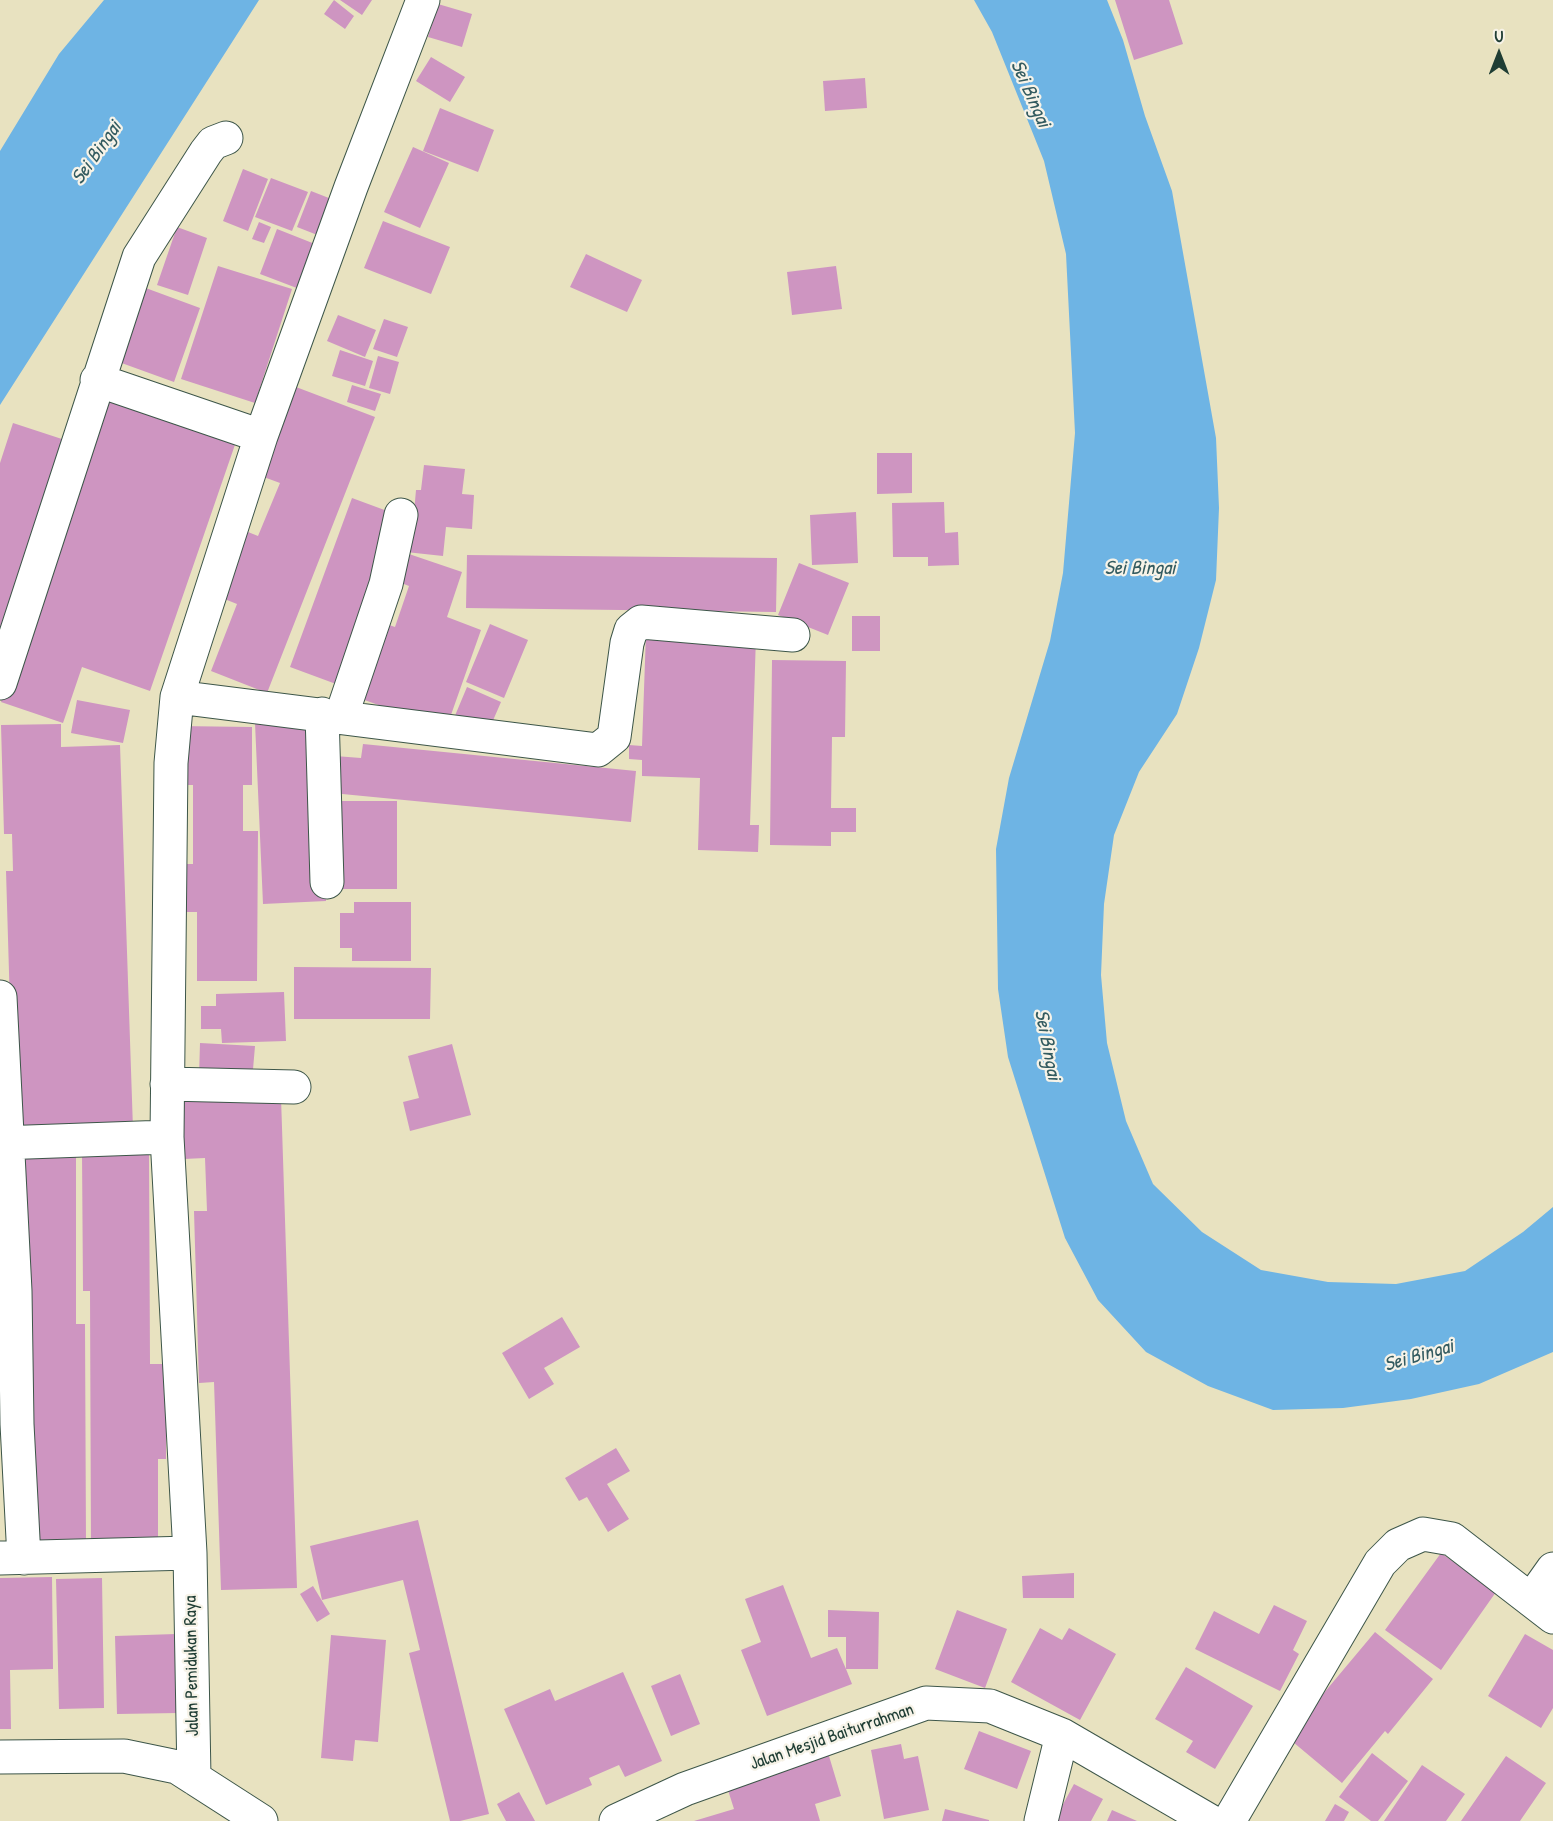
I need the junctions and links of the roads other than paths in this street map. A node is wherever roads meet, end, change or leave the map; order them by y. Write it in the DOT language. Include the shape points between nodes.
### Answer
graph roads {
  1 [pos="423,0"];
  2 [pos="226,138"];
  3 [pos="97,380"];
  4 [pos="261,436"];
  5 [pos="401,515"];
  6 [pos="794,634"];
  7 [pos="0,683"];
  8 [pos="177,697"];
  9 [pos="331,715"];
  10 [pos="327,882"];
  11 [pos="0,997"];
  12 [pos="0,1003"];
  13 [pos="167,1084"];
  14 [pos="294,1087"];
  15 [pos="167,1137"];
  16 [pos="3,1143"];
  17 [pos="7,1291"];
  18 [pos="8,1424"];
  19 [pos="190,1553"];
  20 [pos="12,1558"];
  21 [pos="1553,1569"];
  22 [pos="1542,1608"];
  23 [pos="1062,1735"];
  24 [pos="0,1757"];
  25 [pos="194,1778"];
  26 [pos="261,1821"];
  27 [pos="616,1821"];
  28 [pos="1041,1821"];
  29 [pos="1210,1821"];
  30 [pos="1229,1821"];
  1 -- 4 [label="street, Jalan Pemidukan Raya"];
  2 -- 3 [label="street" via="213,142 138,257"];
  3 -- 4 [label="street"];
  3 -- 7 [label="street"];
  4 -- 8 [label="street, Jalan Pemidukan Raya"];
  5 -- 9 [label="street" via="386,584"];
  6 -- 9 [label="street" via="641,622 631,630 627,643 614,737 598,750"];
  8 -- 9 [label="street"];
  8 -- 13 [label="street, Jalan Pemidukan Raya" via="171,763"];
  9 -- 10 [label="street"];
  11 -- 12 [label="street"];
  12 -- 16 [label="street"];
  13 -- 14 [label="street"];
  13 -- 15 [label="street, Jalan Pemidukan Raya"];
  15 -- 16 [label="street"];
  15 -- 19 [label="street, Jalan Pemidukan Raya"];
  16 -- 17 [label="street"];
  17 -- 18 [label="street"];
  18 -- 20 [label="street"];
  19 -- 20 [label="street"];
  19 -- 25 [label="street, Jalan Pemidukan Raya"];
  21 -- 22 [label="street"];
  22 -- 30 [label="street" via="1452,1539 1423,1534 1398,1545 1380,1563"];
  23 -- 27 [label="street, Jalan Mesjid Baiturrahman" via="990,1706 926,1703 685,1789"];
  23 -- 28 [label="street"];
  23 -- 29 [label="street, Jalan Mesjid Baiturrahman"];
  24 -- 25 [label="street" via="124,1756 177,1767"];
  25 -- 26 [label="street"];
}
